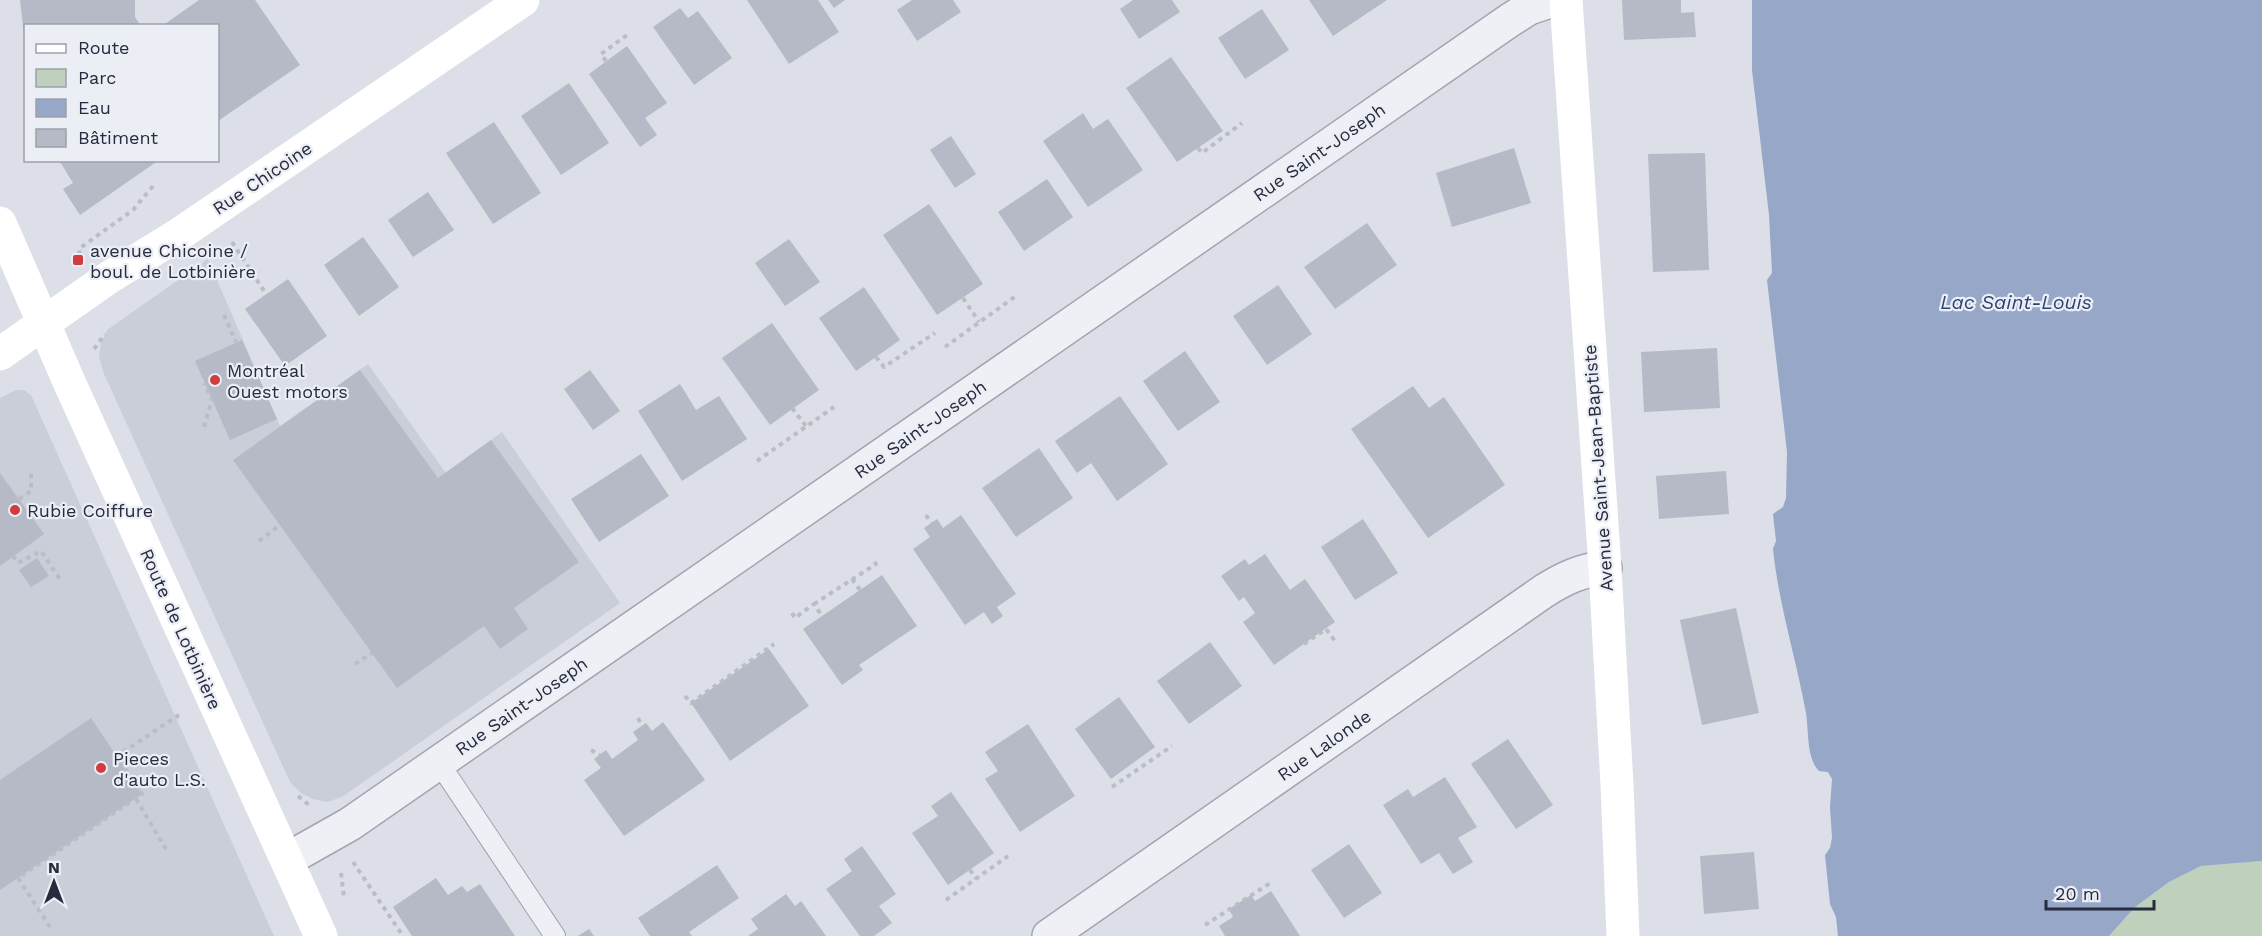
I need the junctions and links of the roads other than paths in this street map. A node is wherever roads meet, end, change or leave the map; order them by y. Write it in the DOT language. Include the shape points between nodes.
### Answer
graph roads {
  1 [pos="523,0"];
  2 [pos="1553,0"];
  3 [pos="1566,0"];
  4 [pos="2,231"];
  5 [pos="45,323"];
  6 [pos="0,354"];
  7 [pos="1605,568"];
  8 [pos="439,763"];
  9 [pos="288,859"];
  10 [pos="318,934"];
  11 [pos="555,936"];
  12 [pos="1049,936"];
  13 [pos="1623,936"];
  1 -- 5 [label="street, Rue Chicoine"];
  2 -- 8 [label="street, Rue Saint-Joseph" via="1510,20"];
  3 -- 7 [label="street, Avenue Saint-Jean-Baptiste"];
  4 -- 5 [label="street, Route de Lotbinière"];
  5 -- 6 [label="street, Rue Chicoine"];
  5 -- 9 [label="street, Route de Lotbinière" via="204,681"];
  7 -- 12 [label="street, Rue Lalonde" via="1564,579 1544,591"];
  7 -- 13 [label="street, Avenue Saint-Jean-Baptiste"];
  8 -- 9 [label="street, Rue Saint-Joseph" via="334,835"];
  8 -- 11 [label="lane"];
  9 -- 10 [label="street, Route de Lotbinière"];
}
